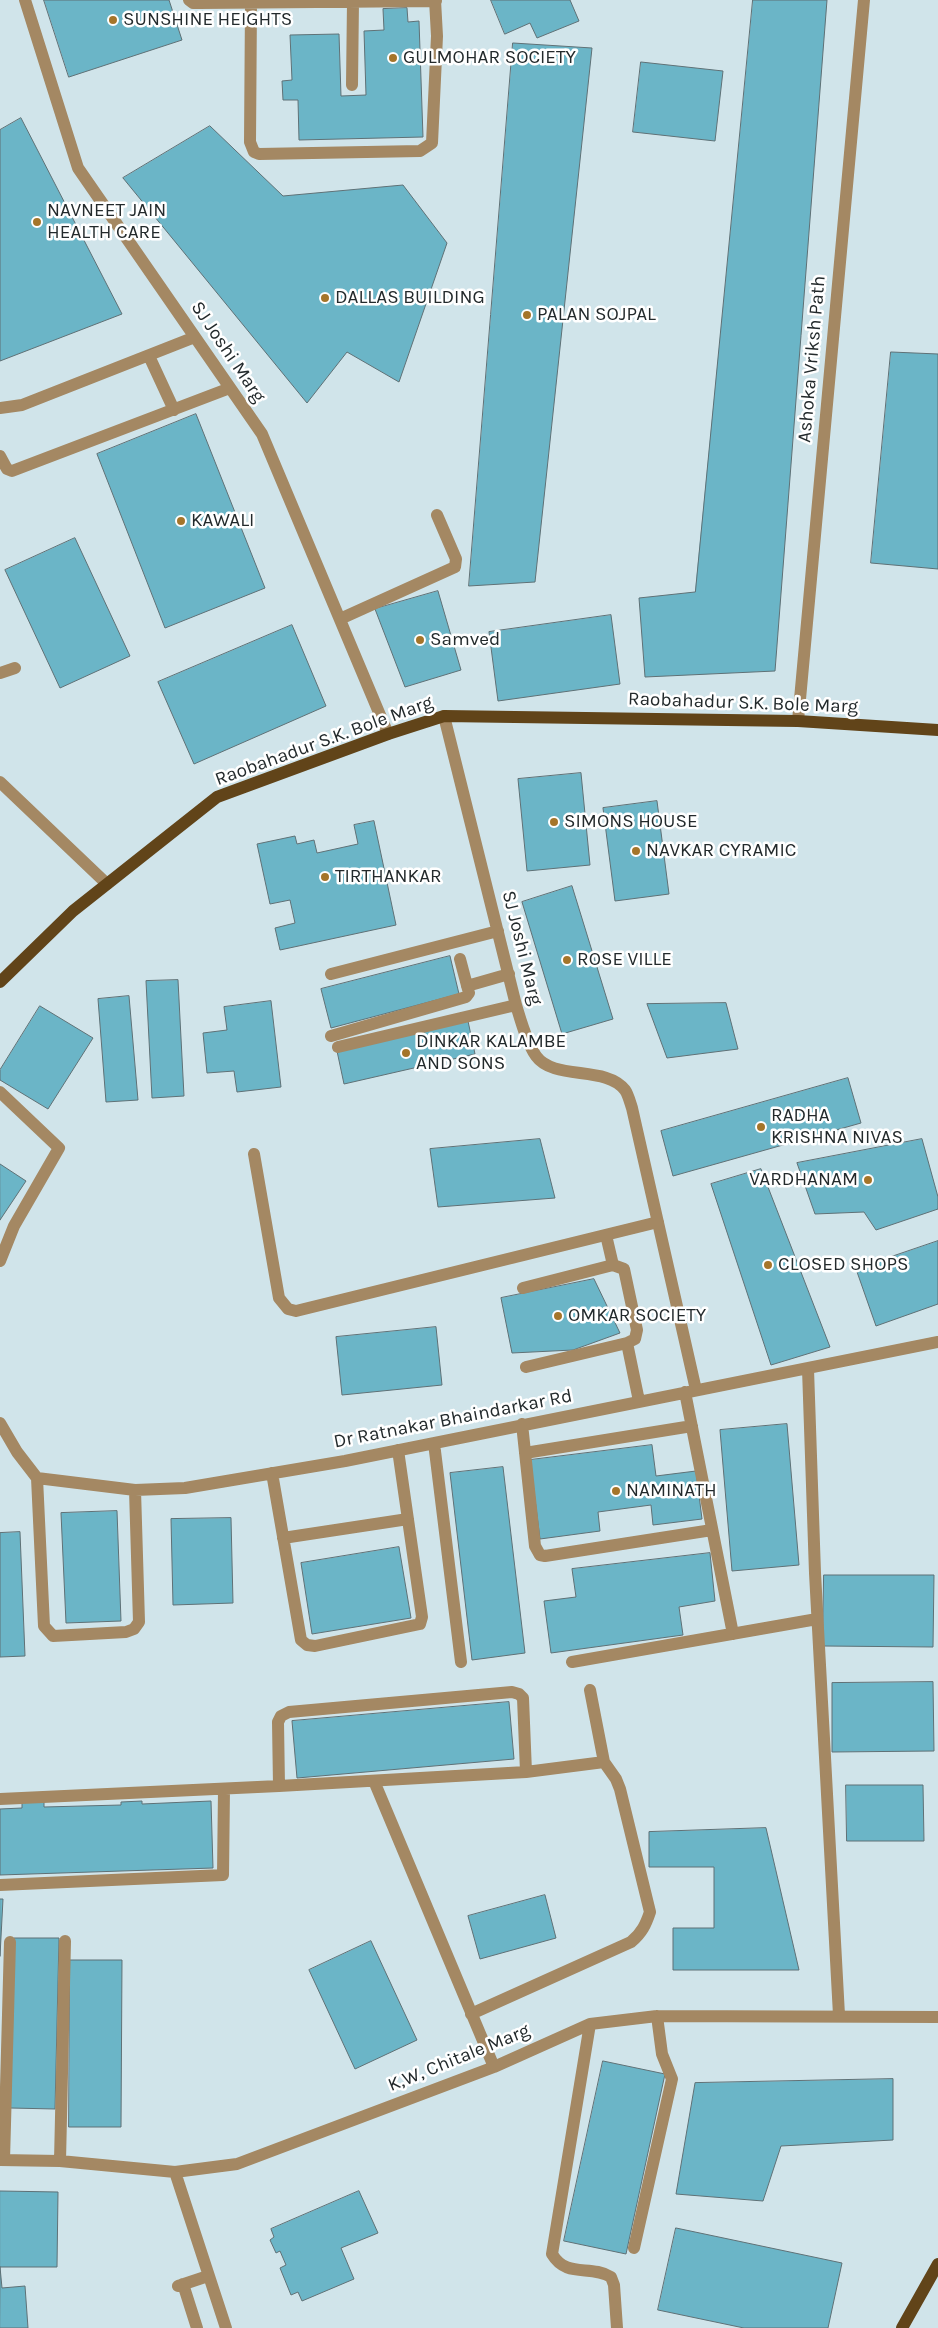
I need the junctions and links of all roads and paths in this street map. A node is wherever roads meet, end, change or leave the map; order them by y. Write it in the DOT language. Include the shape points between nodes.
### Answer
graph roads {
  1 [pos="25,0"];
  2 [pos="190,0"];
  3 [pos="436,0"];
  4 [pos="864,0"];
  5 [pos="297,1"];
  6 [pos="353,1"];
  7 [pos="251,3"];
  8 [pos="352,85"];
  9 [pos="195,337"];
  10 [pos="149,356"];
  11 [pos="230,388"];
  12 [pos="0,408"];
  13 [pos="174,410"];
  14 [pos="0,456"];
  15 [pos="437,515"];
  16 [pos="340,619"];
  17 [pos="14,668"];
  18 [pos="0,673"];
  19 [pos="444,716"];
  20 [pos="798,721"];
  21 [pos="938,730"];
  22 [pos="388,734"];
  23 [pos="0,782"];
  24 [pos="107,884"];
  25 [pos="498,931"];
  26 [pos="460,959"];
  27 [pos="331,974"];
  28 [pos="509,974"];
  29 [pos="0,982"];
  30 [pos="467,986"];
  31 [pos="516,1005"];
  32 [pos="0,1092"];
  33 [pos="254,1154"];
  34 [pos="658,1222"];
  35 [pos="606,1235"];
  36 [pos="0,1261"];
  37 [pos="613,1264"];
  38 [pos="523,1288"];
  39 [pos="938,1342"];
  40 [pos="627,1343"];
  41 [pos="526,1367"];
  42 [pos="808,1368"];
  43 [pos="691,1391"];
  44 [pos="639,1401"];
  45 [pos="0,1423"];
  46 [pos="522,1424"];
  47 [pos="692,1426"];
  48 [pos="434,1443"];
  49 [pos="398,1450"];
  50 [pos="525,1454"];
  51 [pos="272,1473"];
  52 [pos="37,1478"];
  53 [pos="135,1490"];
  54 [pos="408,1519"];
  55 [pos="712,1530"];
  56 [pos="284,1538"];
  57 [pos="817,1618"];
  58 [pos="733,1634"];
  59 [pos="461,1662"];
  60 [pos="572,1662"];
  61 [pos="590,1690"];
  62 [pos="604,1762"];
  63 [pos="526,1772"];
  64 [pos="374,1781"];
  65 [pos="279,1786"];
  66 [pos="224,1789"];
  67 [pos="0,1799"];
  68 [pos="0,1885"];
  69 [pos="65,1941"];
  70 [pos="10,1942"];
  71 [pos="472,2014"];
  72 [pos="839,2015"];
  73 [pos="657,2016"];
  74 [pos="938,2017"];
  75 [pos="590,2024"];
  76 [pos="494,2067"];
  77 [pos="2,2160"];
  78 [pos="60,2161"];
  79 [pos="175,2172"];
  80 [pos="634,2248"];
  81 [pos="938,2264"];
  82 [pos="208,2276"];
  83 [pos="197,2328"];
  84 [pos="224,2328"];
  85 [pos="617,2328"];
  86 [pos="902,2328"];
  1 -- 9 [label="street, SJ Joshi Marg" via="78,168"];
  2 -- 7 [label="street" via="193,3"];
  3 -- 6 [label="street"];
  3 -- 7 [label="street" via="432,143 427,148 420,151 259,154 254,152 250,142"];
  4 -- 20 [label="street, Ashoka Vriksh Path"];
  5 -- 6 [label="street"];
  5 -- 7 [label="street"];
  6 -- 8 [label="street"];
  9 -- 10 [label="street"];
  9 -- 11 [label="street, SJ Joshi Marg"];
  10 -- 12 [label="street" via="22,405"];
  10 -- 13 [label="street"];
  11 -- 13 [label="street"];
  11 -- 16 [label="street, SJ Joshi Marg" via="262,434"];
  13 -- 14 [label="street" via="12,471 7,469"];
  15 -- 16 [label="street" via="456,559 455,567"];
  16 -- 22 [label="street, SJ Joshi Marg"];
  17 -- 18 [label="street"];
  19 -- 20 [label="main road, Raobahadur S.K. Bole Marg"];
  19 -- 22 [label="main road, Raobahadur S.K. Bole Marg"];
  19 -- 25 [label="street, SJ Joshi Marg"];
  20 -- 21 [label="main road, Raobahadur S.K. Bole Marg"];
  22 -- 24 [label="main road, Raobahadur S.K. Bole Marg" via="217,797"];
  23 -- 24 [label="street"];
  24 -- 29 [label="main road, Raobahadur S.K. Bole Marg" via="73,911"];
  25 -- 27 [label="street"];
  25 -- 28 [label="street, SJ Joshi Marg"];
  26 -- 30 [label="street"];
  28 -- 30 [label="street"];
  28 -- 31 [label="street, SJ Joshi Marg"];
  30 -- 31 [label="street" via="469,993 466,997 334,1041"];
  31 -- 34 [label="street, SJ Joshi Marg" via="537,1057 555,1068 613,1080 625,1090"];
  32 -- 36 [label="street" via="59,1148 14,1226"];
  33 -- 35 [label="street" via="279,1298 288,1309 296,1311"];
  34 -- 35 [label="street"];
  34 -- 43 [label="street, SJ Joshi Marg"];
  35 -- 37 [label="street"];
  37 -- 38 [label="street"];
  37 -- 40 [label="street" via="624,1269 637,1330 635,1339"];
  39 -- 42 [label="street, Dr Ratnakar Bhaindarkar Rd"];
  40 -- 41 [label="street"];
  40 -- 44 [label="street"];
  42 -- 43 [label="street, Dr Ratnakar Bhaindarkar Rd"];
  42 -- 57 [label="street"];
  43 -- 44 [label="street, Dr Ratnakar Bhaindarkar Rd"];
  43 -- 47 [label="street, SJ Joshi Marg"];
  44 -- 46 [label="street, Dr Ratnakar Bhaindarkar Rd"];
  45 -- 52 [label="street"];
  46 -- 48 [label="street, Dr Ratnakar Bhaindarkar Rd"];
  46 -- 50 [label="street"];
  47 -- 50 [label="street"];
  47 -- 55 [label="street, SJ Joshi Marg"];
  48 -- 49 [label="street, Dr Ratnakar Bhaindarkar Rd"];
  48 -- 59 [label="street"];
  49 -- 51 [label="street, Dr Ratnakar Bhaindarkar Rd"];
  49 -- 54 [label="street"];
  50 -- 55 [label="street" via="535,1546 540,1555"];
  51 -- 53 [label="street, Dr Ratnakar Bhaindarkar Rd" via="185,1488"];
  51 -- 56 [label="street"];
  52 -- 53 [label="street, Dr Ratnakar Bhaindarkar Rd"];
  52 -- 53 [label="street" via="44,1626 53,1636 126,1632 140,1622"];
  54 -- 56 [label="street"];
  54 -- 56 [label="street" via="422,1617 420,1624 315,1646 301,1640"];
  55 -- 58 [label="street, SJ Joshi Marg"];
  57 -- 58 [label="street"];
  57 -- 72 [label="street"];
  58 -- 60 [label="street"];
  61 -- 62 [label="street"];
  62 -- 63 [label="street"];
  62 -- 71 [label="street" via="620,1788 650,1912 645,1926 631,1942"];
  63 -- 64 [label="street"];
  63 -- 65 [label="street" via="523,1698 512,1692 289,1712 278,1722"];
  64 -- 65 [label="street"];
  64 -- 71 [label="street"];
  65 -- 66 [label="street"];
  66 -- 67 [label="street"];
  66 -- 68 [label="street" via="224,1875"];
  69 -- 78 [label="street"];
  70 -- 77 [label="street"];
  71 -- 76 [label="street"];
  72 -- 73 [label="street, K,W, Chitale Marg"];
  72 -- 74 [label="street, K,W, Chitale Marg"];
  73 -- 75 [label="street, K,W, Chitale Marg"];
  73 -- 80 [label="street" via="662,2054 672,2079"];
  75 -- 76 [label="street, K,W, Chitale Marg"];
  75 -- 85 [label="street" via="552,2254 566,2269 604,2272 611,2277"];
  76 -- 79 [label="street, K,W, Chitale Marg" via="237,2164"];
  77 -- 78 [label="street, K,W, Chitale Marg"];
  78 -- 79 [label="street, K,W, Chitale Marg"];
  79 -- 82 [label="street"];
  81 -- 86 [label="main road"];
  82 -- 83 [label="street" via="181,2285"];
  82 -- 84 [label="street"];
}
